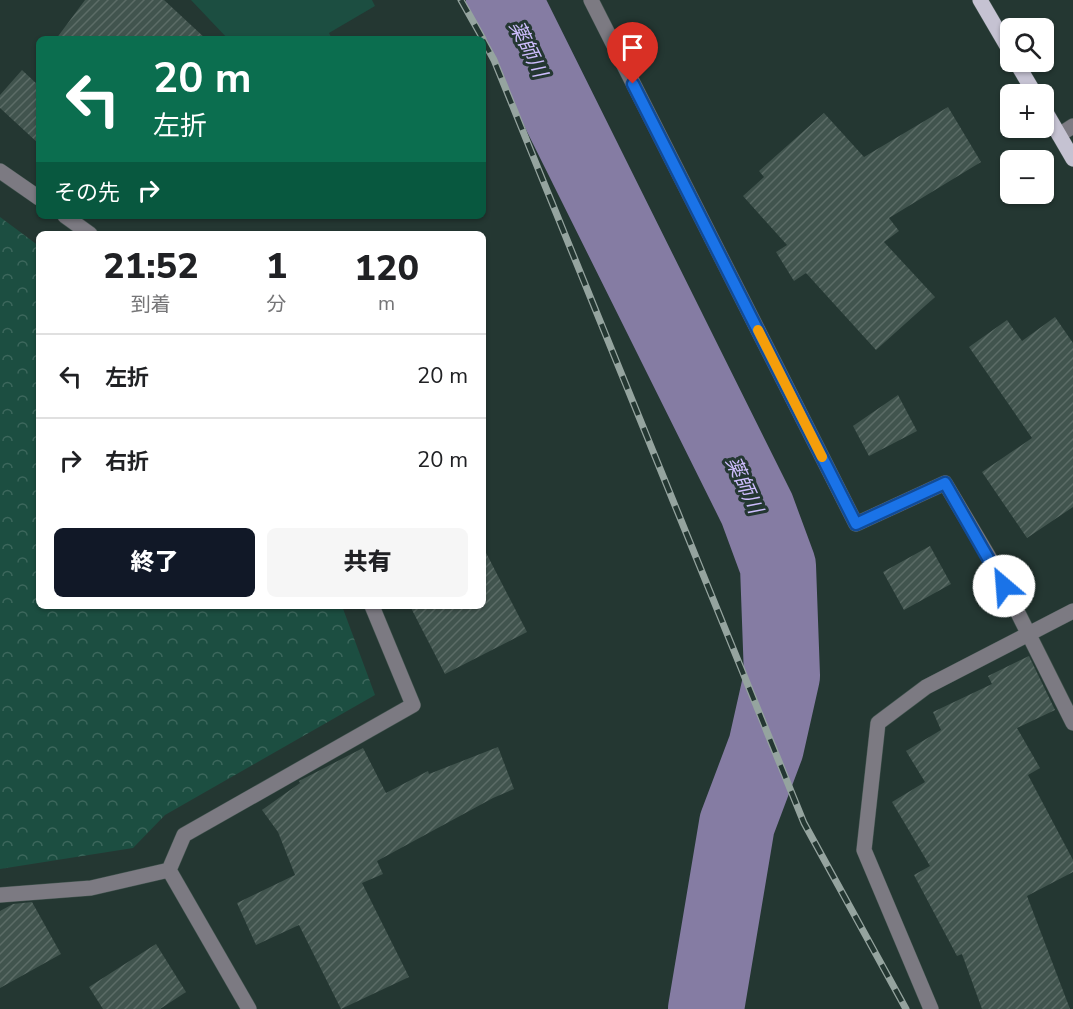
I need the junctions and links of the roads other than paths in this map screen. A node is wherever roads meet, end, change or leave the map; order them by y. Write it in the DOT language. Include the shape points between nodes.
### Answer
graph roads {
  1 [pos="591,0"];
  2 [pos="980,0"];
  3 [pos="1000,34"];
  4 [pos="1054,126"];
  5 [pos="1073,126"];
  6 [pos="1059,135"];
  7 [pos="1073,159"];
  8 [pos="0,171"];
  9 [pos="36,196"];
  10 [pos="69,219"];
  11 [pos="86,231"];
  12 [pos="373,609"];
  13 [pos="1073,610"];
  14 [pos="1028,636"];
  15 [pos="1073,723"];
  16 [pos="169,870"];
  17 [pos="0,895"];
  18 [pos="249,1009"];
  19 [pos="931,1009"];
  1 -- 14 [label="street" via="856,524 945,483 996,569"];
  2 -- 3 [label="main road"];
  4 -- 6 [label="main road"];
  5 -- 6 [label="street"];
  6 -- 7 [label="main road"];
  8 -- 9 [label="street"];
  10 -- 11 [label="street"];
  12 -- 16 [label="street" via="413,705 184,835"];
  13 -- 14 [label="street"];
  14 -- 15 [label="street"];
  14 -- 19 [label="street" via="926,687 878,723 864,850"];
  16 -- 17 [label="street" via="91,888"];
  16 -- 18 [label="street"];
}
